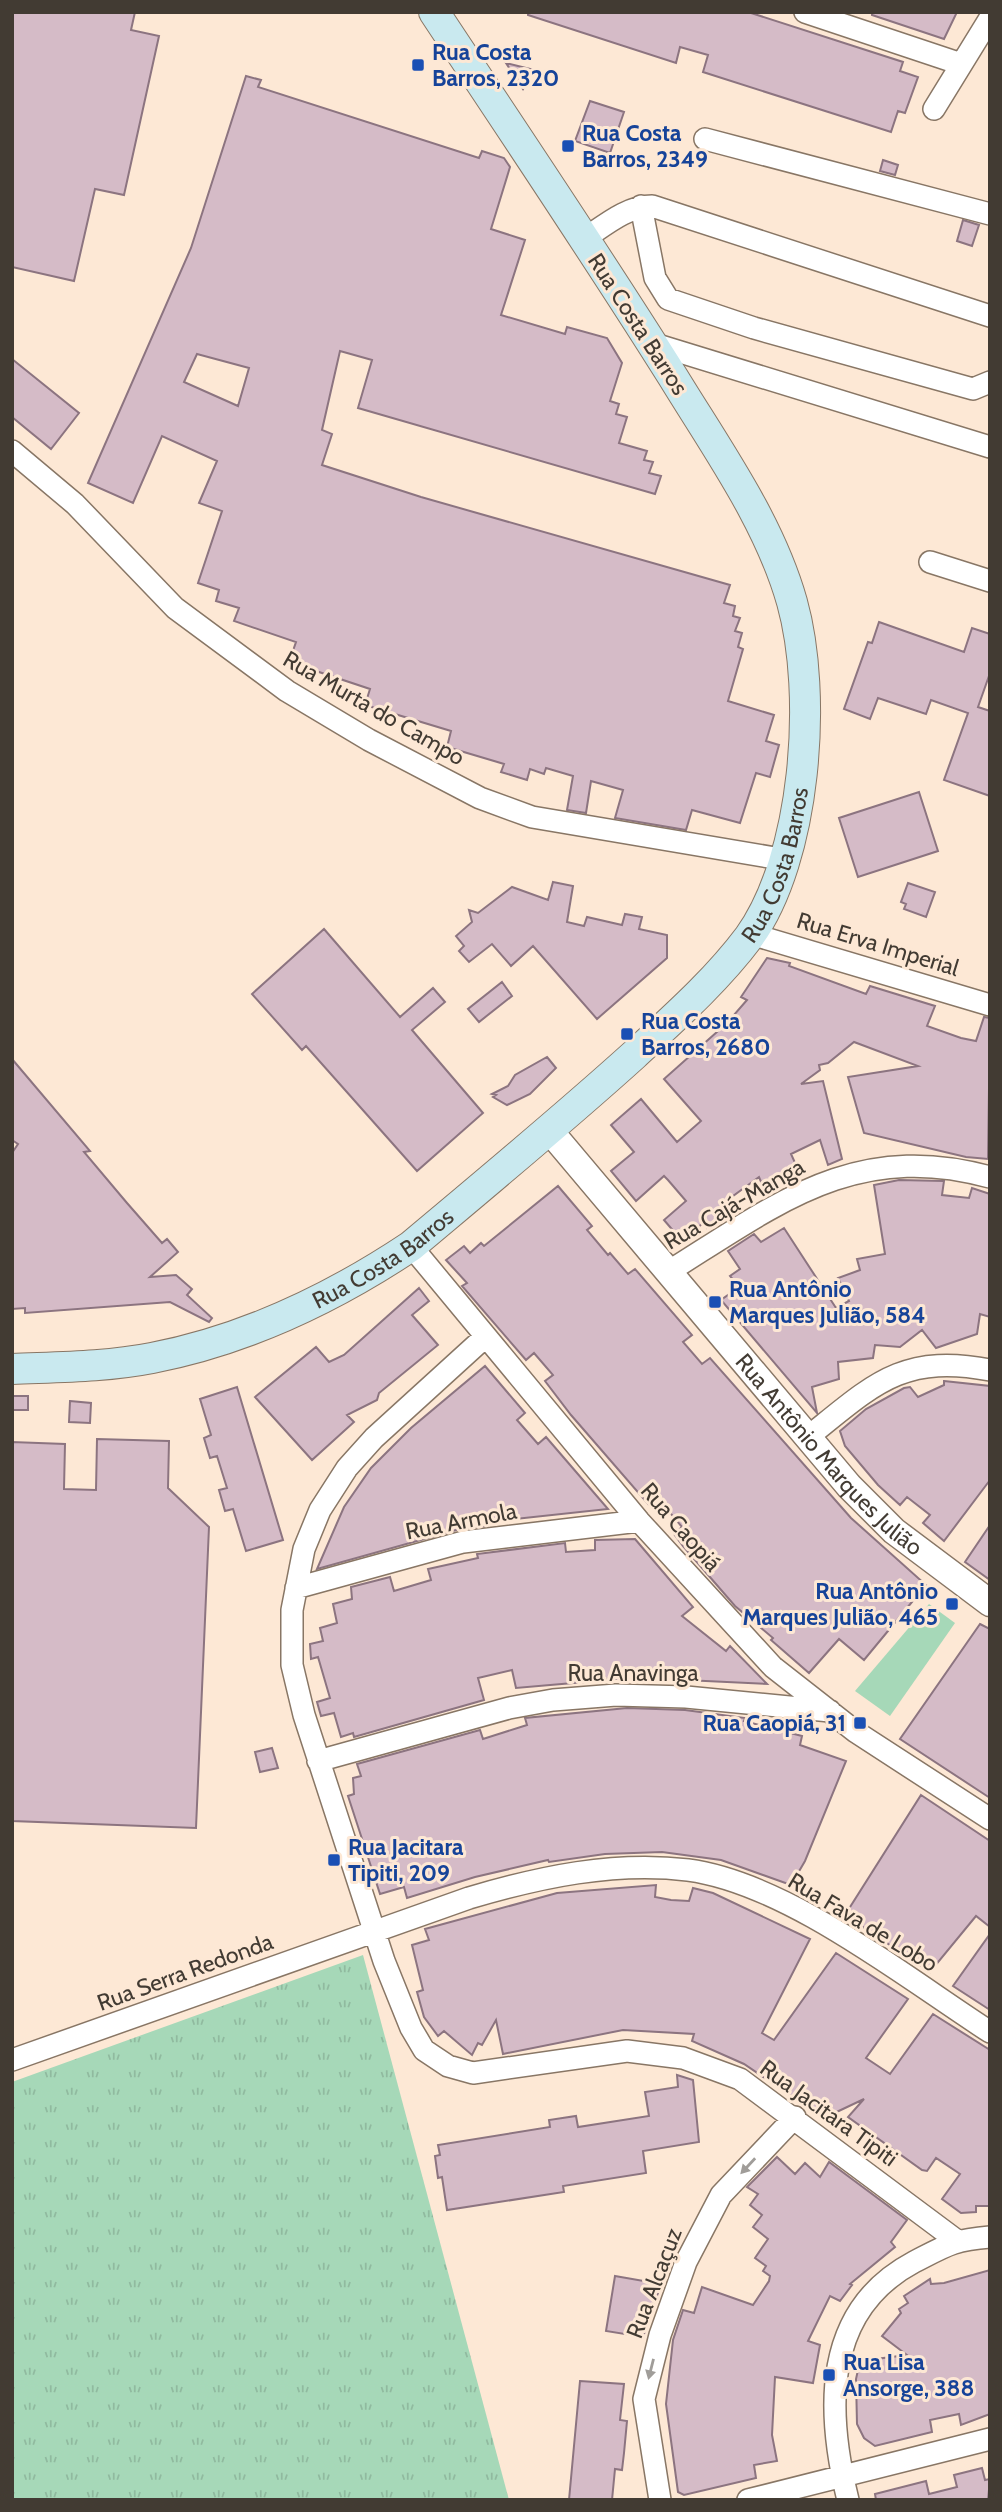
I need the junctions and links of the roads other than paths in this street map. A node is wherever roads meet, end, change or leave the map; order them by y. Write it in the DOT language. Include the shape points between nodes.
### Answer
graph roads {
  1 [pos="434,12"];
  2 [pos="805,12"];
  3 [pos="990,18"];
  4 [pos="961,64"];
  5 [pos="934,109"];
  6 [pos="705,139"];
  7 [pos="641,206"];
  8 [pos="990,214"];
  9 [pos="584,239"];
  10 [pos="990,316"];
  11 [pos="651,343"];
  12 [pos="990,382"];
  13 [pos="990,447"];
  14 [pos="12,451"];
  15 [pos="930,562"];
  16 [pos="990,581"];
  17 [pos="786,860"];
  18 [pos="751,934"];
  19 [pos="990,1005"];
  20 [pos="549,1130"];
  21 [pos="990,1177"];
  22 [pos="411,1246"];
  23 [pos="668,1272"];
  24 [pos="485,1337"];
  25 [pos="12,1369"];
  26 [pos="990,1370"];
  27 [pos="808,1437"];
  28 [pos="639,1521"];
  29 [pos="296,1588"];
  30 [pos="990,1603"];
  31 [pos="830,1711"];
  32 [pos="318,1761"];
  33 [pos="990,1819"];
  34 [pos="374,1930"];
  35 [pos="990,2032"];
  36 [pos="12,2060"];
  37 [pos="795,2117"];
  38 [pos="990,2237"];
  39 [pos="956,2240"];
  40 [pos="990,2439"];
  41 [pos="842,2474"];
  42 [pos="660,2500"];
  43 [pos="748,2500"];
  44 [pos="849,2500"];
  1 -- 9 [label="main road, Rua Costa Barros"];
  2 -- 4 [label="street"];
  3 -- 4 [label="street"];
  4 -- 5 [label="street"];
  6 -- 8 [label="street"];
  7 -- 9 [label="street"];
  7 -- 10 [label="street" via="693,217"];
  7 -- 12 [label="street" via="655,278 668,299 973,389"];
  9 -- 11 [label="main road, Rua Costa Barros"];
  11 -- 13 [label="street"];
  11 -- 17 [label="main road, Rua Costa Barros" via="756,513 793,604 807,714"];
  14 -- 17 [label="street, Rua Murta do Campo" via="75,504 175,608 287,691 369,740 480,798 532,817"];
  15 -- 16 [label="street"];
  17 -- 18 [label="main road, Rua Costa Barros"];
  18 -- 19 [label="street, Rua Erva Imperial"];
  18 -- 20 [label="main road, Rua Costa Barros" via="695,999"];
  20 -- 22 [label="main road, Rua Costa Barros"];
  20 -- 23 [label="street, Rua Antônio Marques Julião"];
  21 -- 23 [label="street, Rua Cajá-Manga" via="906,1164 854,1172 803,1191"];
  22 -- 24 [label="street, Rua Caopiá"];
  22 -- 25 [label="main road, Rua Costa Barros" via="340,1289 219,1342 151,1359"];
  23 -- 27 [label="street, Rua Antônio Marques Julião"];
  24 -- 28 [label="street, Rua Caopiá"];
  24 -- 29 [label="street, Rua Jacitara Tipiti" via="347,1468 320,1510 304,1549"];
  26 -- 27 [label="street" via="961,1364 919,1366 860,1396"];
  27 -- 30 [label="street, Rua Antônio Marques Julião" via="894,1531"];
  28 -- 29 [label="street, Rua Armola" via="463,1542"];
  28 -- 31 [label="street, Rua Caopiá" via="773,1667"];
  29 -- 32 [label="street, Rua Jacitara Tipiti" via="292,1665"];
  31 -- 32 [label="street, Rua Anavinga" via="687,1697 616,1695 553,1700"];
  31 -- 33 [label="street, Rua Caopiá"];
  32 -- 34 [label="street, Rua Jacitara Tipiti"];
  34 -- 35 [label="street, Rua Fava de Lobo" via="523,1882 638,1867 691,1870 788,1904"];
  34 -- 36 [label="street, Rua Serra Redonda"];
  34 -- 37 [label="street, Rua Jacitara Tipiti" via="411,2028 424,2050 448,2066 473,2073 603,2053 651,2052 683,2058 740,2079"];
  37 -- 39 [label="street, Rua Jacitara Tipiti"];
  37 -- 42 [label="street, Rua Alcaçuz, one-way" via="721,2195 686,2262 660,2335 644,2399"];
  38 -- 39 [label="street"];
  39 -- 41 [label="street" via="885,2281 856,2316 841,2345 834,2381"];
  40 -- 41 [label="street"];
  41 -- 43 [label="street"];
  41 -- 44 [label="street"];
}
